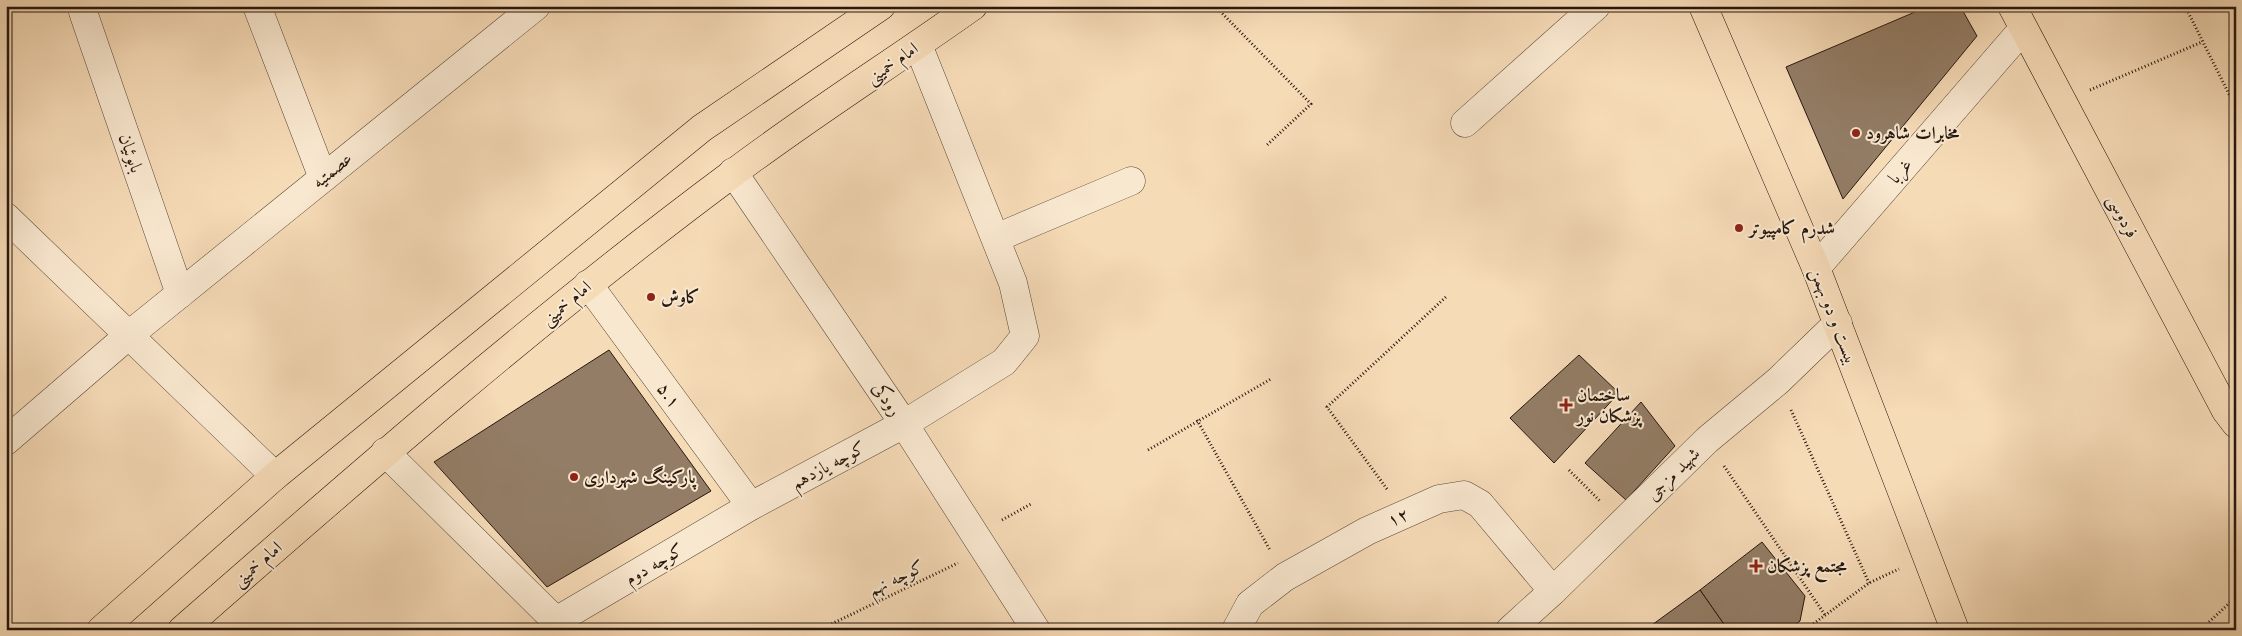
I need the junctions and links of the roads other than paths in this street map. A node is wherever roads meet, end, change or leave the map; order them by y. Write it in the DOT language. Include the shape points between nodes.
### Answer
graph roads {
  1 [pos="257,6"];
  2 [pos="536,6"];
  3 [pos="881,6"];
  4 [pos="973,6"];
  5 [pos="1596,6"];
  6 [pos="1703,6"];
  7 [pos="83,12"];
  8 [pos="2017,18"];
  9 [pos="918,45"];
  10 [pos="1465,123"];
  11 [pos="733,172"];
  12 [pos="323,178"];
  13 [pos="1131,181"];
  14 [pos="11,228"];
  15 [pos="996,238"];
  16 [pos="1816,268"];
  17 [pos="588,284"];
  18 [pos="180,294"];
  19 [pos="1838,323"];
  20 [pos="129,335"];
  21 [pos="904,424"];
  22 [pos="2236,424"];
  23 [pos="6,441"];
  24 [pos="385,452"];
  25 [pos="275,476"];
  26 [pos="751,506"];
  27 [pos="1553,592"];
  28 [pos="561,625"];
  29 [pos="101,630"];
  30 [pos="182,630"];
  31 [pos="1036,630"];
  32 [pos="1236,630"];
  33 [pos="1510,630"];
  34 [pos="1955,630"];
  1 -- 12 [label="street"];
  2 -- 12 [label="street, عصمتیه"];
  3 -- 25 [label="main road" via="702,128"];
  4 -- 9 [label="main road, امام خمینی"];
  5 -- 10 [label="street"];
  6 -- 16 [label="main road, بیست و دو بهمن"];
  7 -- 18 [label="street, بابوئیان"];
  8 -- 16 [label="street, غربا"];
  8 -- 22 [label="main road, فردوسی" via="2226,411"];
  9 -- 11 [label="main road, امام خمینی"];
  9 -- 15 [label="street"];
  11 -- 17 [label="main road, امام خمینی"];
  11 -- 21 [label="street, رودکی"];
  12 -- 18 [label="street, عصمتیه"];
  13 -- 15 [label="street"];
  14 -- 20 [label="street"];
  15 -- 21 [label="street, کوچه یازدهم" via="1013,282 1025,336 1004,362"];
  16 -- 19 [label="main road, بیست و دو بهمن"];
  17 -- 24 [label="main road, امام خمینی"];
  17 -- 26 [label="street, ۵.۱"];
  18 -- 20 [label="street, عصمتیه"];
  19 -- 27 [label="street, شهید مزجی" via="1778,381 1707,440"];
  19 -- 34 [label="main road, بیست و دو بهمن"];
  20 -- 23 [label="street, عصمتیه"];
  20 -- 25 [label="street"];
  21 -- 26 [label="street, کوچه یازدهم"];
  21 -- 31 [label="street, رودکی"];
  24 -- 28 [label="street"];
  24 -- 30 [label="main road, امام خمینی"];
  25 -- 29 [label="main road"];
  26 -- 28 [label="street, کوچه دوم"];
  27 -- 32 [label="street, ۱۲" via="1480,504 1464,495 1439,499 1366,531 1285,577 1250,604"];
  27 -- 33 [label="street, شهید مزجی"];
}
